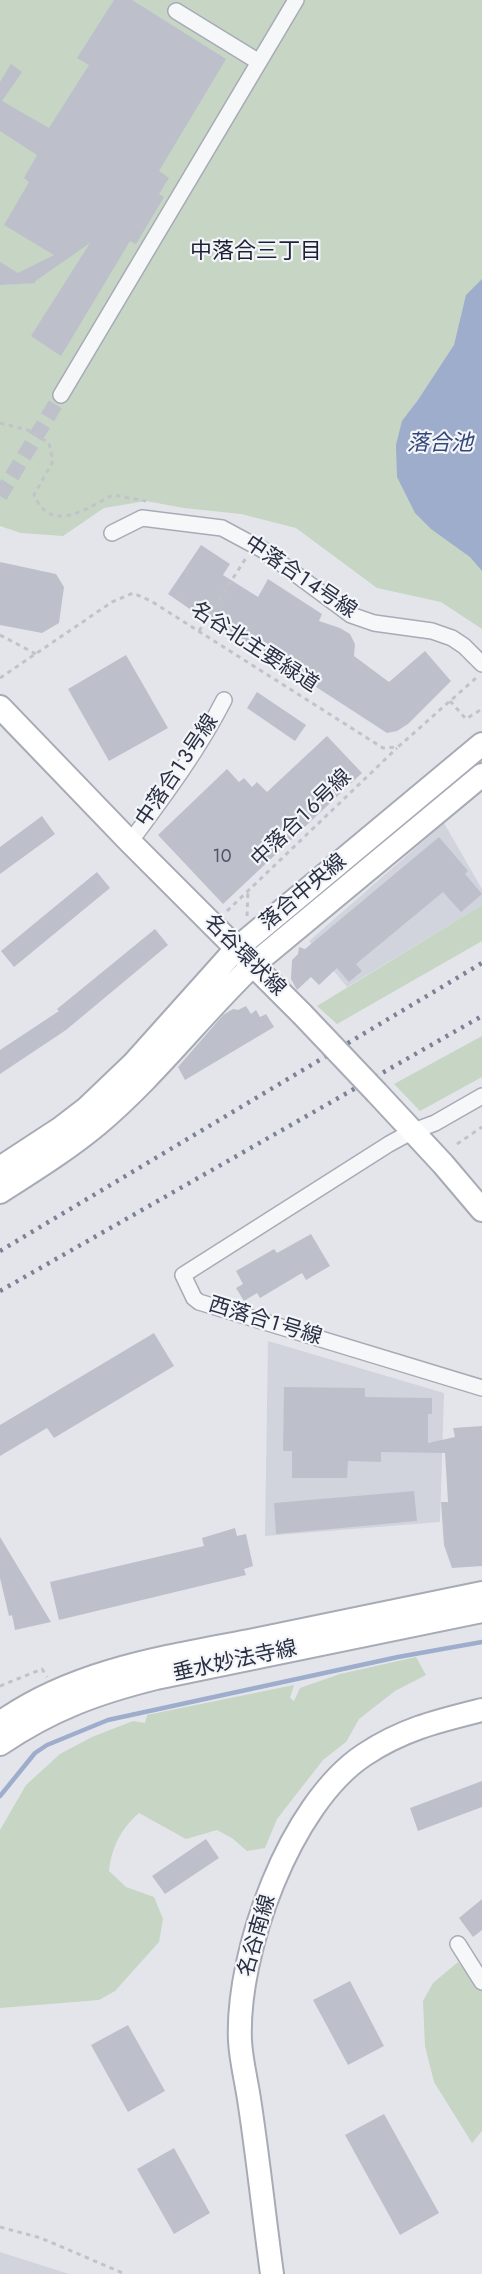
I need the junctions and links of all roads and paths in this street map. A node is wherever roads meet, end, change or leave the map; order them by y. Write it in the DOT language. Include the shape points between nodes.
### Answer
graph roads {
  1 [pos="296,0"];
  2 [pos="176,11"];
  3 [pos="259,62"];
  4 [pos="61,395"];
  5 [pos="0,423"];
  6 [pos="146,501"];
  7 [pos="112,533"];
  8 [pos="248,554"];
  9 [pos="199,631"];
  10 [pos="0,635"];
  11 [pos="36,654"];
  12 [pos="482,664"];
  13 [pos="482,673"];
  14 [pos="0,678"];
  15 [pos="224,700"];
  16 [pos="450,701"];
  17 [pos="0,707"];
  18 [pos="482,709"];
  19 [pos="482,744"];
  20 [pos="398,747"];
  21 [pos="482,776"];
  22 [pos="130,842"];
  23 [pos="248,891"];
  24 [pos="225,912"];
  25 [pos="247,917"];
  26 [pos="236,949"];
  27 [pos="253,965"];
  28 [pos="482,1096"];
  29 [pos="406,1127"];
  30 [pos="482,1127"];
  31 [pos="457,1144"];
  32 [pos="0,1168"];
  33 [pos="0,1192"];
  34 [pos="482,1210"];
  35 [pos="482,1388"];
  36 [pos="482,1593"];
  37 [pos="482,1611"];
  38 [pos="49,1681"];
  39 [pos="0,1686"];
  40 [pos="482,1710"];
  41 [pos="0,1723"];
  42 [pos="0,1744"];
  43 [pos="458,1944"];
  44 [pos="482,1982"];
  45 [pos="0,2227"];
  46 [pos="124,2274"];
  47 [pos="272,2274"];
  1 -- 3 [label="street"];
  2 -- 3 [label="street"];
  3 -- 4 [label="street"];
  5 -- 6 [label="path" via="28,430 49,443 53,461 34,495 39,507 54,516 78,514 113,495"];
  7 -- 12 [label="street, 中落合１４号線" via="142,518 222,528 263,550 351,615 452,638"];
  8 -- 9 [label="path"];
  9 -- 11 [label="path, 名谷北主要緑道" via="133,593 112,602"];
  9 -- 20 [label="path, 名谷北主要緑道" via="383,748"];
  10 -- 11 [label="path"];
  11 -- 14 [label="path, 名谷北主要緑道"];
  13 -- 16 [label="path"];
  15 -- 22 [label="street, 中落合１３号線" via="177,780"];
  16 -- 18 [label="path" via="466,719"];
  16 -- 20 [label="path"];
  17 -- 22 [label="street, 名谷環状線"];
  19 -- 26 [label="street, 落合中央線"];
  20 -- 23 [label="path, 中落合１６号線"];
  21 -- 27 [label="street, 落合中央線"];
  22 -- 26 [label="street, 名谷環状線"];
  23 -- 24 [label="path, 中落合１６号線"];
  23 -- 25 [label="path"];
  26 -- 27 [label="street, 名谷環状線"];
  26 -- 32 [label="street, 落合中央線" via="133,1064 61,1128"];
  27 -- 29 [label="street, 名谷環状線, bridge" via="351,1063"];
  27 -- 33 [label="street, 落合中央線" via="99,1123"];
  28 -- 29 [label="street" via="435,1123"];
  29 -- 34 [label="street, 名谷環状線"];
  29 -- 35 [label="street, 西落合１号線" via="183,1275 199,1302"];
  30 -- 31 [label="path"];
  36 -- 41 [label="street, 垂水妙法寺線" via="108,1672 51,1694"];
  37 -- 42 [label="street, 垂水妙法寺線" via="119,1687 55,1711"];
  38 -- 39 [label="path" via="42,1669"];
  40 -- 47 [label="street, 名谷南線" via="413,1728 363,1756 339,1775 306,1818 263,1907 245,1976 240,2041"];
  43 -- 44 [label="street"];
  45 -- 46 [label="path" via="41,2238"];
}
